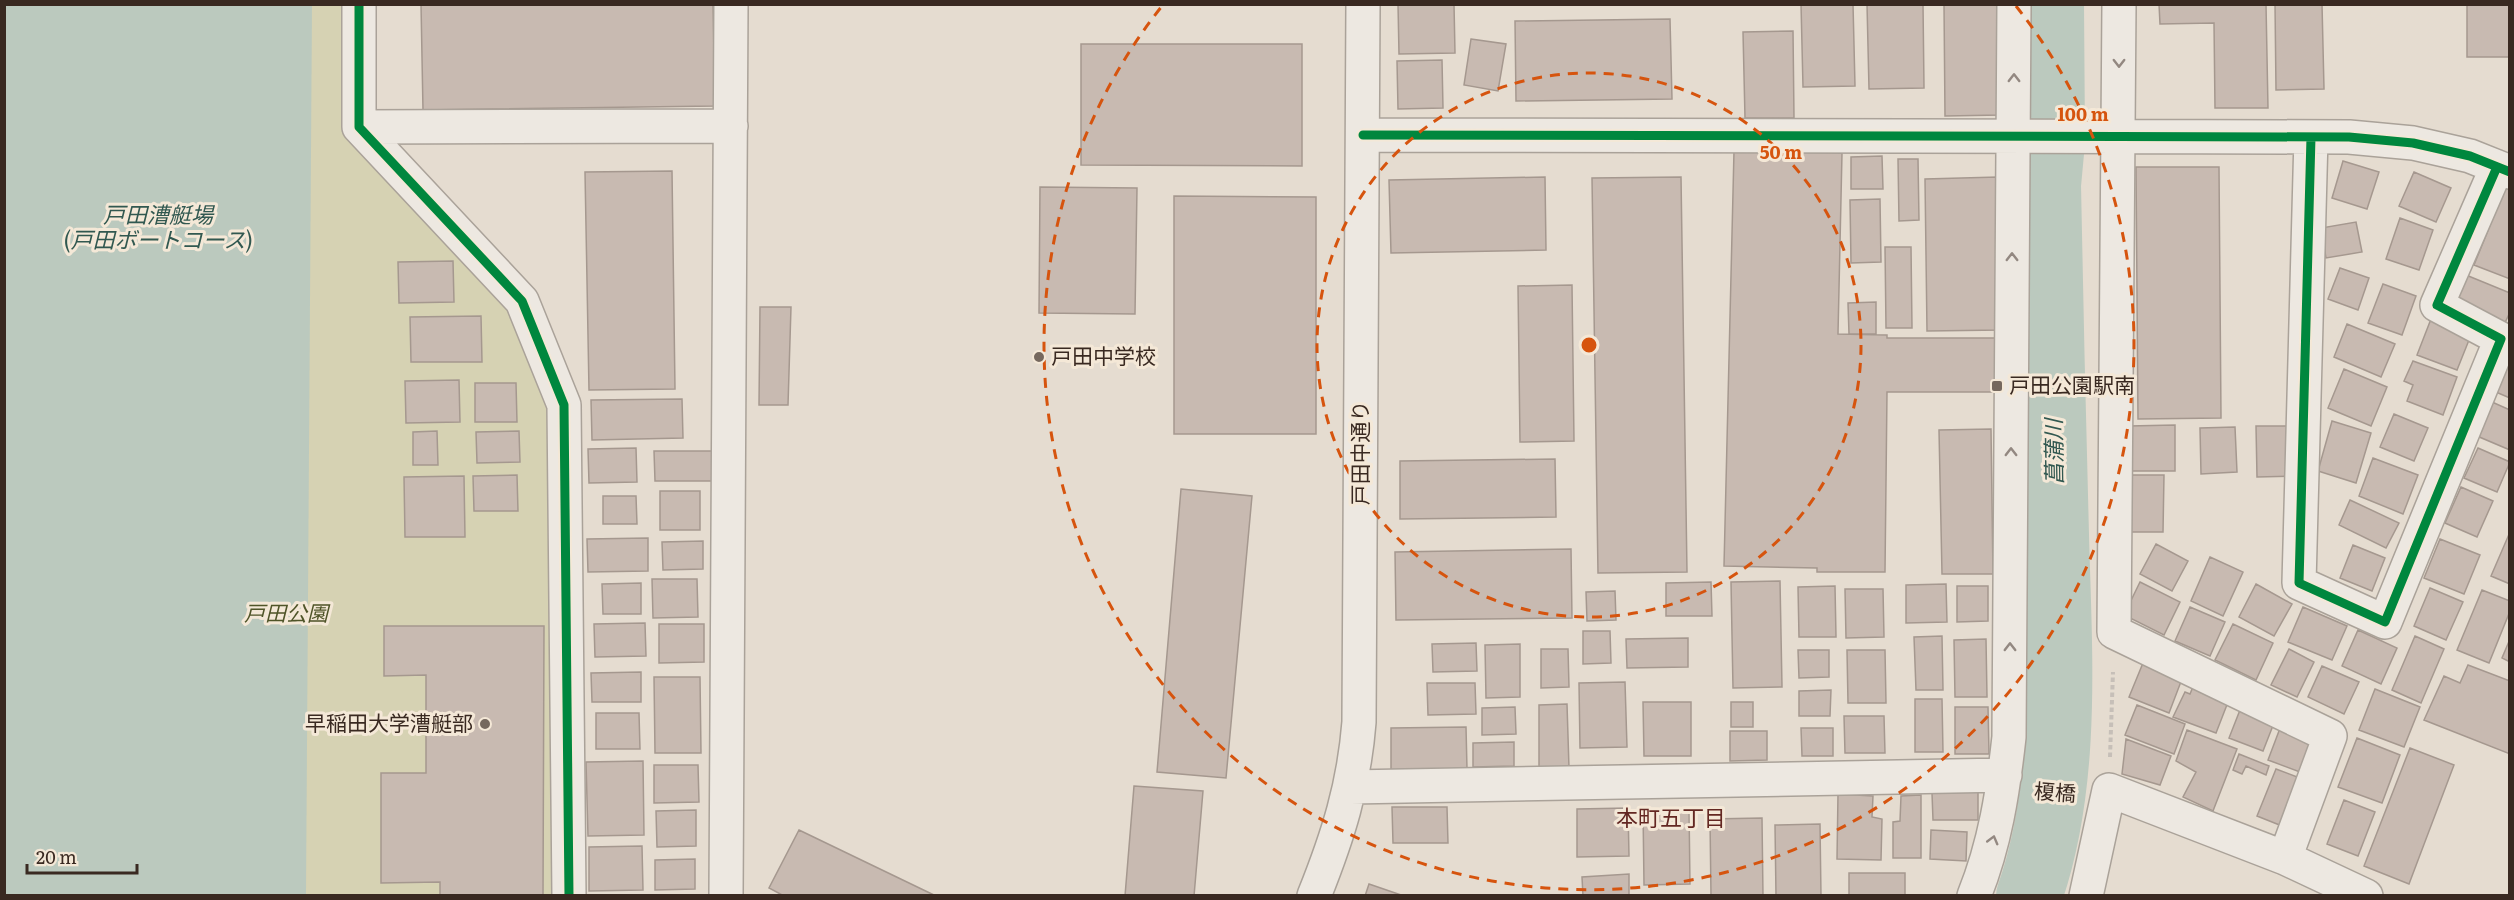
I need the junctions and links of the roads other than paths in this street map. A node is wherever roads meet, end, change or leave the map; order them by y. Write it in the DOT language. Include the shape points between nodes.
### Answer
graph roads {
  1 [pos="359,4"];
  2 [pos="731,4"];
  3 [pos="1363,4"];
  4 [pos="2014,4"];
  5 [pos="2119,4"];
  6 [pos="730,126"];
  7 [pos="359,127"];
  8 [pos="1363,135"];
  9 [pos="2022,136"];
  10 [pos="2111,137"];
  11 [pos="2311,137"];
  12 [pos="2503,169"];
  13 [pos="2016,783"];
  14 [pos="1351,787"];
  15 [pos="2285,858"];
  16 [pos="569,896"];
  17 [pos="726,896"];
  18 [pos="1314,896"];
  19 [pos="1974,896"];
  20 [pos="2086,896"];
  21 [pos="2367,896"];
  1 -- 7 [label="street"];
  2 -- 6 [label="street"];
  3 -- 8 [label="street, 戸田中通り"];
  9 -- 4 [label="street, one-way"];
  5 -- 10 [label="street, one-way"];
  6 -- 7 [label="street"];
  6 -- 17 [label="street"];
  7 -- 16 [label="street" via="522,301 564,405"];
  8 -- 9 [label="street"];
  8 -- 14 [label="street, 戸田中通り" via="1359,722"];
  9 -- 10 [label="street"];
  13 -- 9 [label="street, one-way" via="2009,737"];
  10 -- 11 [label="street"];
  10 -- 15 [label="street" via="2114,632 2330,736"];
  11 -- 12 [label="street" via="2413,143 2470,156"];
  11 -- 12 [label="street" via="2299,583 2385,622 2501,339 2437,305"];
  13 -- 14 [label="street"];
  19 -- 13 [label="street, one-way"];
  14 -- 18 [label="street, 戸田中通り" via="1336,841"];
  15 -- 20 [label="street" via="2096,793"];
  15 -- 21 [label="street"];
}
